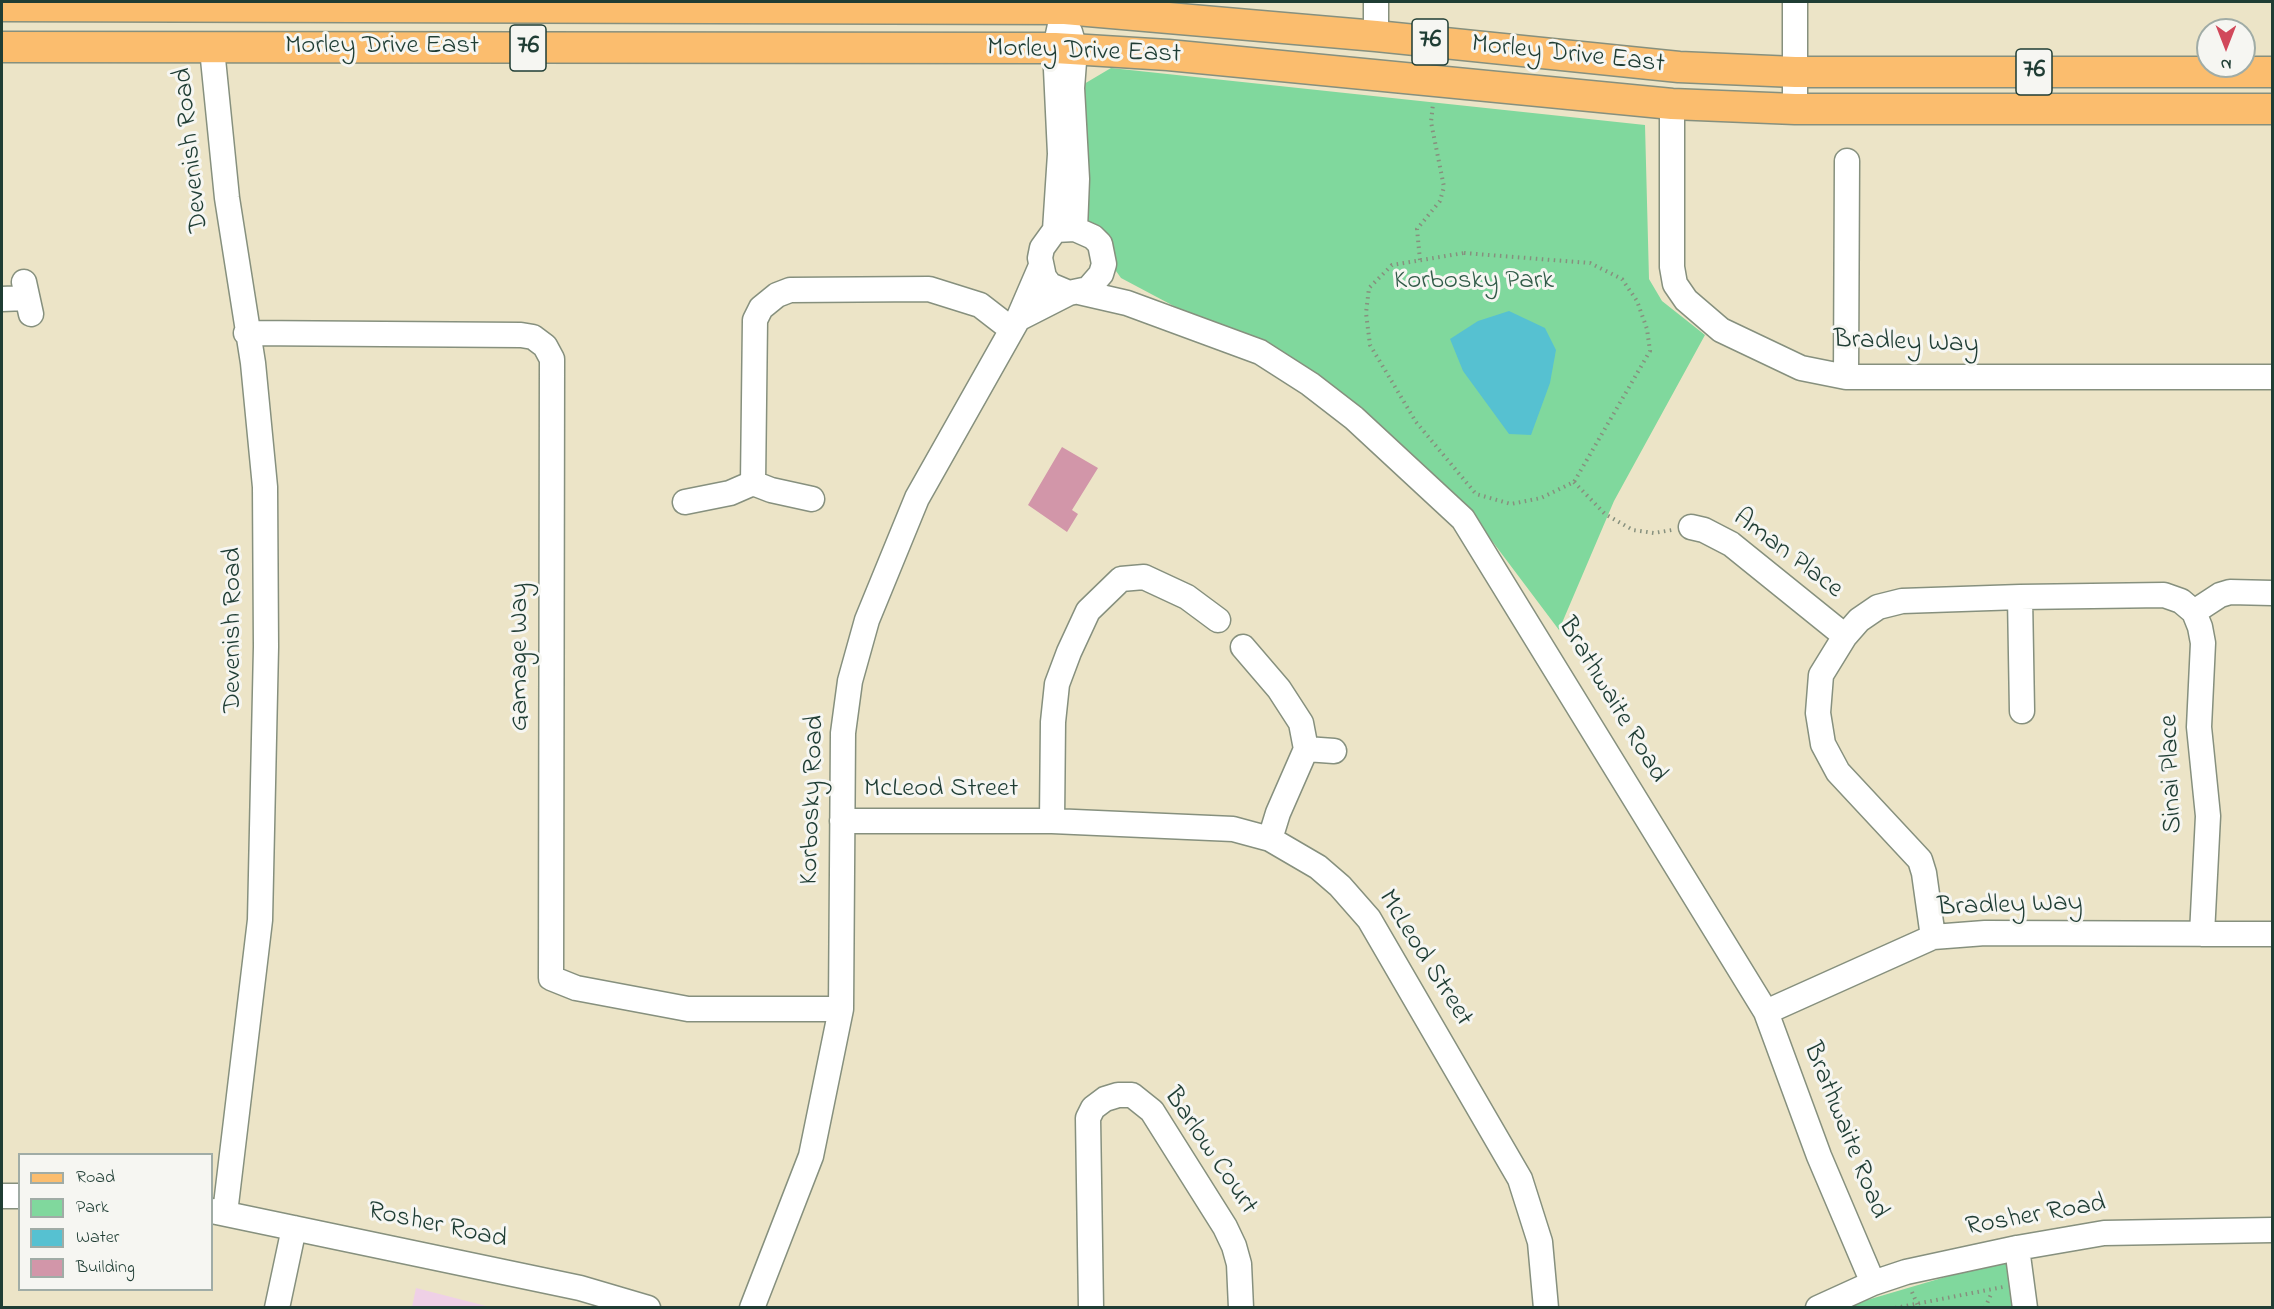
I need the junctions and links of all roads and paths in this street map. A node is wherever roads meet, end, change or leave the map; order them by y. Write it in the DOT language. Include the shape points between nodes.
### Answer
graph roads {
  1 [pos="1376,2"];
  2 [pos="1795,2"];
  3 [pos="88,4"];
  4 [pos="1065,5"];
  5 [pos="2,6"];
  6 [pos="1376,36"];
  7 [pos="2,47"];
  8 [pos="1065,48"];
  9 [pos="212,49"];
  10 [pos="1795,72"];
  11 [pos="2272,72"];
  12 [pos="1435,93"];
  13 [pos="1672,104"];
  14 [pos="1795,109"];
  15 [pos="2272,109"];
  16 [pos="1847,161"];
  17 [pos="1065,229"];
  18 [pos="1420,260"];
  19 [pos="1040,268"];
  20 [pos="1101,274"];
  21 [pos="1074,292"];
  22 [pos="27,298"];
  23 [pos="2,299"];
  24 [pos="1127,303"];
  25 [pos="1015,324"];
  26 [pos="246,333"];
  27 [pos="1846,377"];
  28 [pos="2272,377"];
  29 [pos="1574,482"];
  30 [pos="753,483"];
  31 [pos="812,499"];
  32 [pos="685,501"];
  33 [pos="1691,527"];
  34 [pos="2272,593"];
  35 [pos="2020,597"];
  36 [pos="2194,612"];
  37 [pos="1218,620"];
  38 [pos="1845,636"];
  39 [pos="1243,647"];
  40 [pos="2022,711"];
  41 [pos="1306,749"];
  42 [pos="1334,751"];
  43 [pos="842,821"];
  44 [pos="1052,821"];
  45 [pos="1270,839"];
  46 [pos="2202,934"];
  47 [pos="2272,934"];
  48 [pos="1933,938"];
  49 [pos="842,1009"];
  50 [pos="1766,1012"];
  51 [pos="2,1196"];
  52 [pos="18,1196"];
  53 [pos="218,1212"];
  54 [pos="294,1228"];
  55 [pos="2272,1230"];
  56 [pos="2017,1248"];
  57 [pos="1873,1283"];
  58 [pos="277,1308"];
  59 [pos="648,1308"];
  60 [pos="752,1308"];
  61 [pos="1091,1308"];
  62 [pos="1241,1308"];
  63 [pos="1546,1308"];
  64 [pos="1818,1308"];
  65 [pos="1895,1308"];
  66 [pos="1986,1308"];
  67 [pos="2025,1308"];
  1 -- 6 [label="street"];
  2 -- 10 [label="street"];
  3 -- 4 [label="main road, Morley Drive East / 76"];
  3 -- 5 [label="main road, Morley Drive East / 76"];
  4 -- 6 [label="main road, Morley Drive East / 76"];
  4 -- 8 [label="street"];
  6 -- 10 [label="main road, Morley Drive East / 76" via="1678,67"];
  7 -- 9 [label="main road, Morley Drive East / 76"];
  8 -- 9 [label="main road, Morley Drive East / 76"];
  8 -- 13 [label="main road, Morley Drive East / 76"];
  8 -- 17 [label="street" via="1072,88 1077,179"];
  9 -- 26 [label="street, Devenish Road"];
  10 -- 11 [label="main road, Morley Drive East / 76"];
  10 -- 14 [label="street"];
  12 -- 18 [label="path" via="1431,122 1444,187 1440,201 1417,229"];
  13 -- 14 [label="main road, Morley Drive East / 76"];
  13 -- 27 [label="street, Bradley Way" via="1675,284 1686,300 1721,330 1801,368"];
  14 -- 15 [label="main road, Morley Drive East / 76"];
  16 -- 27 [label="street"];
  17 -- 19 [label="street" via="1042,248"];
  17 -- 20 [label="street" via="1093,237 1100,244 1104,254"];
  18 -- 29 [label="path" via="1392,264 1369,288 1366,313 1370,345 1416,422 1476,494 1511,504 1540,498"];
  18 -- 29 [label="path" via="1464,253 1590,263 1623,279 1637,301 1650,351"];
  19 -- 21 [label="street" via="1050,285"];
  19 -- 25 [label="street, Korbosky Road"];
  20 -- 21 [label="street" via="1088,288"];
  20 -- 24 [label="street, Brathwaite Road"];
  21 -- 24 [label="street, Brathwaite Road"];
  21 -- 25 [label="street"];
  22 -- 23 [label="street"];
  24 -- 50 [label="street, Brathwaite Road" via="1260,352 1354,418 1463,519"];
  25 -- 30 [label="street" via="980,305 929,288 790,290 777,295 761,308 755,320"];
  25 -- 43 [label="street, Korbosky Road" via="917,498 867,620 850,681 843,733"];
  26 -- 49 [label="street, Gamage Way" via="521,335 533,337 545,346 552,359 552,978 576,988 688,1009"];
  26 -- 53 [label="street, Devenish Road" via="265,488 261,896 244,1070"];
  27 -- 28 [label="street, Bradley Way"];
  29 -- 33 [label="path" via="1605,514 1633,530 1654,533"];
  30 -- 31 [label="street"];
  30 -- 32 [label="street" via="730,493"];
  33 -- 38 [label="street, Aman Place" via="1731,544"];
  34 -- 36 [label="street" via="2230,592"];
  35 -- 36 [label="street" via="2164,595 2181,601"];
  35 -- 38 [label="street" via="1902,601 1878,607"];
  35 -- 40 [label="street"];
  36 -- 46 [label="street, Sinai Place" via="2203,643 2199,727 2208,816"];
  37 -- 44 [label="street" via="1163,584 1144,577 1121,579 1088,611 1057,684"];
  38 -- 48 [label="street" via="1821,675 1818,713 1823,744 1838,772 1920,860"];
  39 -- 41 [label="street" via="1279,689 1301,723"];
  41 -- 42 [label="street"];
  41 -- 45 [label="street"];
  43 -- 44 [label="street, McLeod Street"];
  43 -- 49 [label="street, Korbosky Road"];
  44 -- 45 [label="street, McLeod Street" via="1196,825"];
  45 -- 63 [label="street, McLeod Street" via="1318,867 1340,886 1374,929 1520,1179 1540,1242"];
  46 -- 47 [label="street, Bradley Way"];
  46 -- 48 [label="street, Bradley Way" via="1985,933"];
  48 -- 50 [label="street, Bradley Way"];
  49 -- 60 [label="street, Korbosky Road" via="811,1156"];
  50 -- 57 [label="street, Brathwaite Road" via="1819,1156"];
  51 -- 52 [label="street"];
  53 -- 54 [label="street, Rosher Road"];
  54 -- 58 [label="street"];
  54 -- 59 [label="street, Rosher Road" via="580,1288"];
  55 -- 56 [label="street, Rosher Road" via="2104,1233"];
  56 -- 57 [label="street, Rosher Road"];
  56 -- 67 [label="street"];
  57 -- 64 [label="street, Rosher Road"];
  61 -- 62 [label="street, Barlow Court" via="1088,1118 1105,1099 1132,1095 1152,1111 1225,1227 1239,1264"];
  65 -- 66 [label="path" via="1992,1291"];
}
